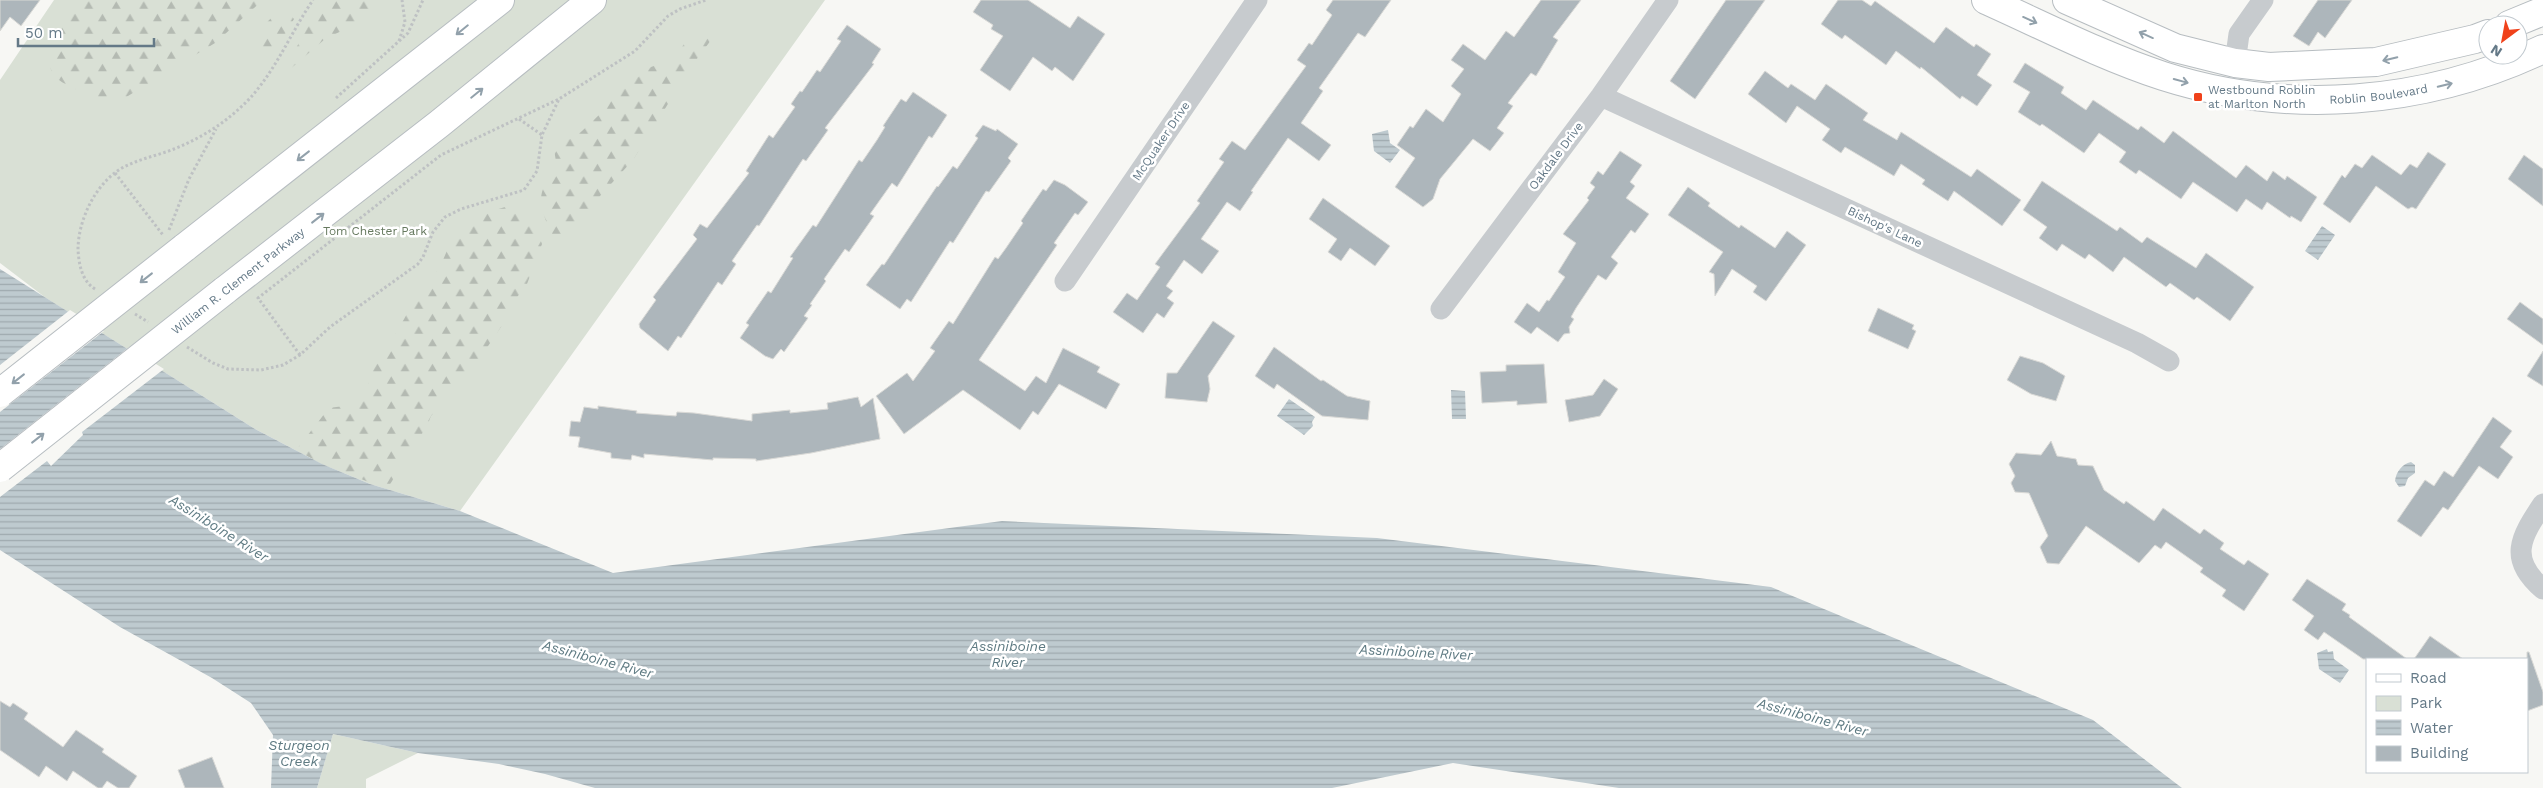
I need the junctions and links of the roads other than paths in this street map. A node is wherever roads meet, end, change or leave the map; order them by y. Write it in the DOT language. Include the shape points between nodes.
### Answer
graph roads {
  1 [pos="500,0"];
  2 [pos="592,0"];
  3 [pos="1257,0"];
  4 [pos="1668,0"];
  5 [pos="1986,0"];
  6 [pos="2067,0"];
  7 [pos="2263,0"];
  8 [pos="2543,11"];
  9 [pos="2528,17"];
  10 [pos="2478,38"];
  11 [pos="2543,49"];
  12 [pos="2235,63"];
  13 [pos="1601,96"];
  14 [pos="1065,281"];
  15 [pos="1441,310"];
  16 [pos="2169,361"];
  17 [pos="0,393"];
  18 [pos="0,468"];
  19 [pos="2543,504"];
  20 [pos="2543,589"];
  1 -- 17 [label="main road, one-way, bridge" via="172,238"];
  18 -- 2 [label="main road, William R. Clement Parkway, one-way, bridge" via="447,118"];
  3 -- 14 [label="street, McQuaker Drive"];
  4 -- 13 [label="street, Oakdale Drive"];
  5 -- 11 [label="main road, Roblin Boulevard, one-way" via="2129,64 2244,95 2290,99 2372,97 2428,90 2491,72"];
  12 -- 6 [label="main road, one-way" via="2175,48"];
  7 -- 12 [label="street" via="2239,34"];
  8 -- 9 [label="main road"];
  10 -- 12 [label="main road, one-way" via="2376,62 2269,67"];
  13 -- 15 [label="street, Oakdale Drive"];
  13 -- 16 [label="street, Bishop's Lane" via="2137,343"];
  19 -- 20 [label="street" via="2524,534 2520,557 2532,580"];
}
